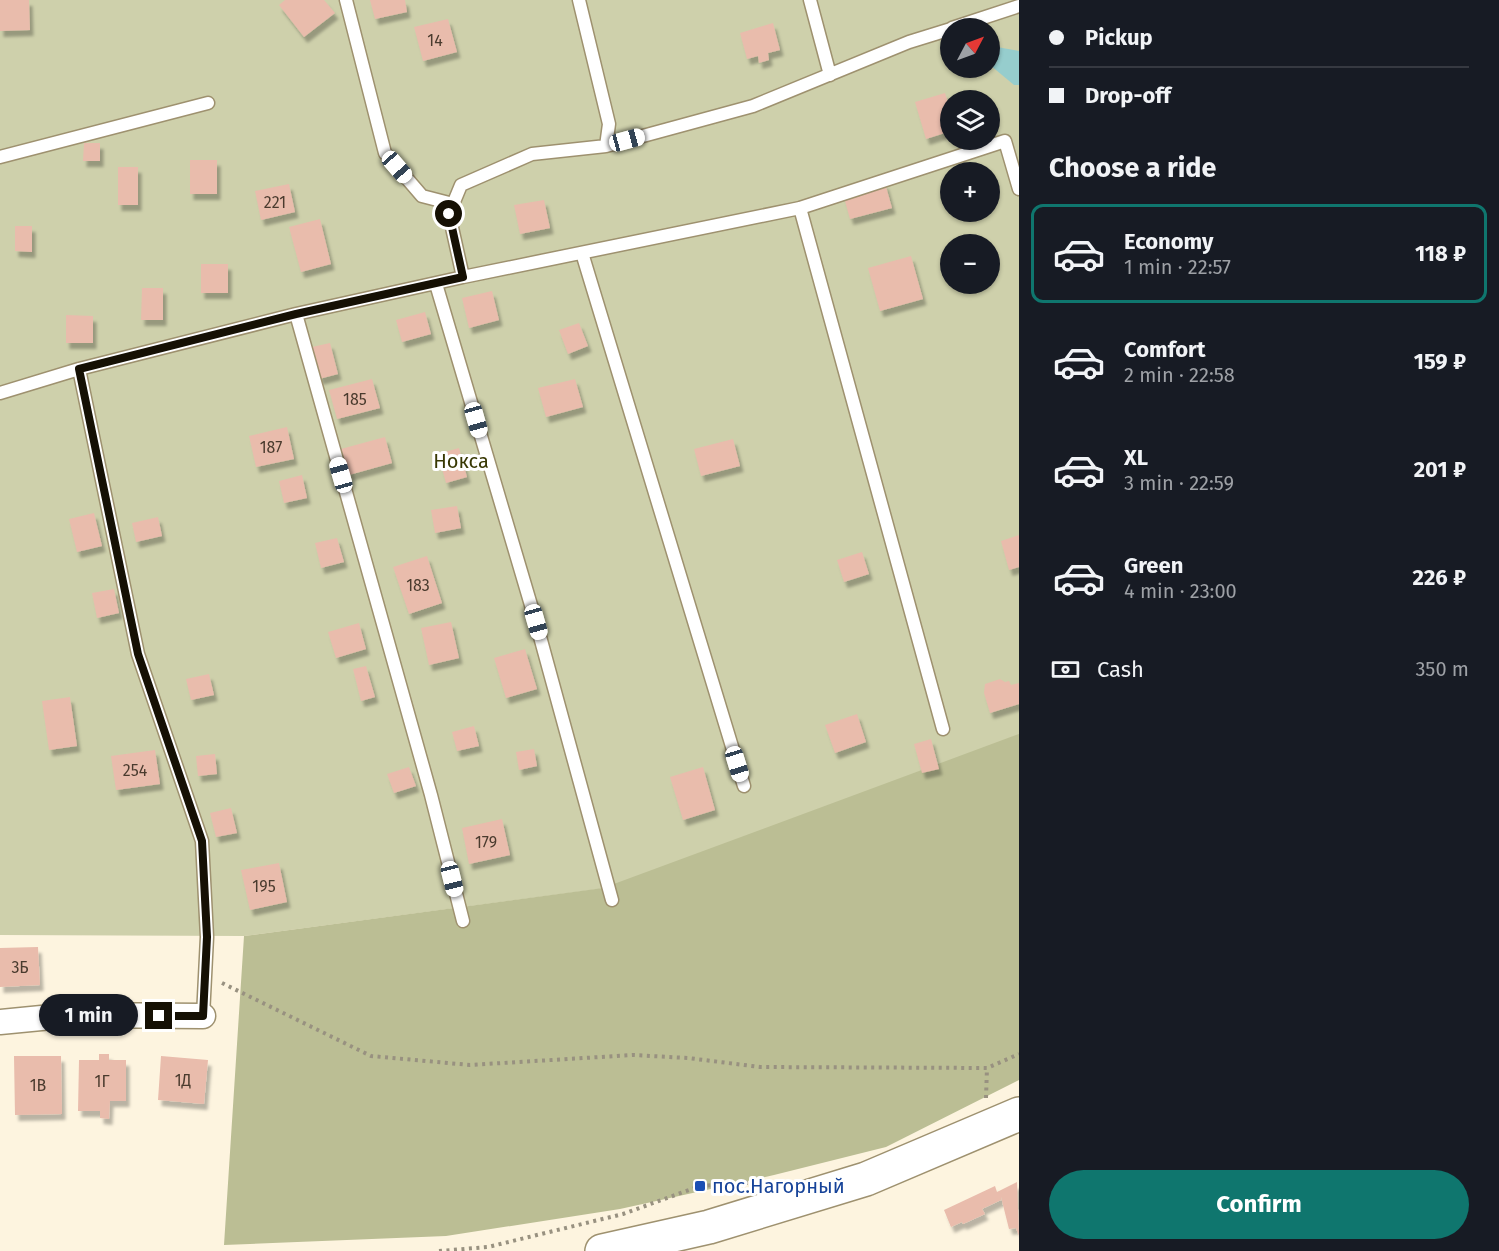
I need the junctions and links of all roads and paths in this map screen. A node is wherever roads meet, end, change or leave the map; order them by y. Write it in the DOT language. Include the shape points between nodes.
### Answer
graph roads {
  1 [pos="346,0"];
  2 [pos="579,0"];
  3 [pos="810,0"];
  4 [pos="1019,3"];
  5 [pos="980,18"];
  6 [pos="940,32"];
  7 [pos="830,75"];
  8 [pos="208,103"];
  9 [pos="606,146"];
  10 [pos="0,156"];
  11 [pos="1019,189"];
  12 [pos="453,204"];
  13 [pos="800,208"];
  14 [pos="582,253"];
  15 [pos="463,277"];
  16 [pos="436,284"];
  17 [pos="296,314"];
  18 [pos="79,369"];
  19 [pos="0,393"];
  20 [pos="943,729"];
  21 [pos="744,786"];
  22 [pos="612,900"];
  23 [pos="463,921"];
  24 [pos="205,975"];
  25 [pos="203,1016"];
  26 [pos="0,1022"];
  27 [pos="1019,1054"];
  28 [pos="987,1068"];
  29 [pos="986,1098"];
  30 [pos="976,1102"];
  31 [pos="1007,1104"];
  32 [pos="763,1181"];
  33 [pos="440,1251"];
  34 [pos="602,1251"];
  1 -- 12 [label="lane" via="384,153 422,196"];
  2 -- 9 [label="lane" via="609,124"];
  3 -- 7 [label="lane"];
  4 -- 5 [label="lane"];
  6 -- 7 [label="lane"];
  7 -- 9 [label="lane" via="753,106"];
  8 -- 10 [label="lane"];
  9 -- 12 [label="lane" via="532,154 461,185"];
  11 -- 13 [label="lane" via="1005,141"];
  12 -- 15 [label="lane" via="449,214"];
  13 -- 14 [label="lane"];
  13 -- 20 [label="lane"];
  14 -- 15 [label="lane"];
  14 -- 21 [label="lane"];
  15 -- 16 [label="lane"];
  16 -- 17 [label="lane"];
  16 -- 22 [label="lane" via="536,622"];
  17 -- 18 [label="lane"];
  17 -- 23 [label="lane"];
  18 -- 19 [label="lane"];
  18 -- 24 [label="lane" via="138,654 202,841"];
  24 -- 25 [label="lane"];
  24 -- 28 [label="path" via="371,1056 470,1065 633,1055 760,1067"];
  25 -- 26 [label="street" via="72,1015"];
  27 -- 28 [label="path"];
  28 -- 29 [label="path"];
  29 -- 30 [label="path"];
  29 -- 31 [label="path"];
  31 -- 34 [label="main road" via="866,1179 708,1227"];
  32 -- 33 [label="path" via="700,1186 623,1214 488,1247"];
}
